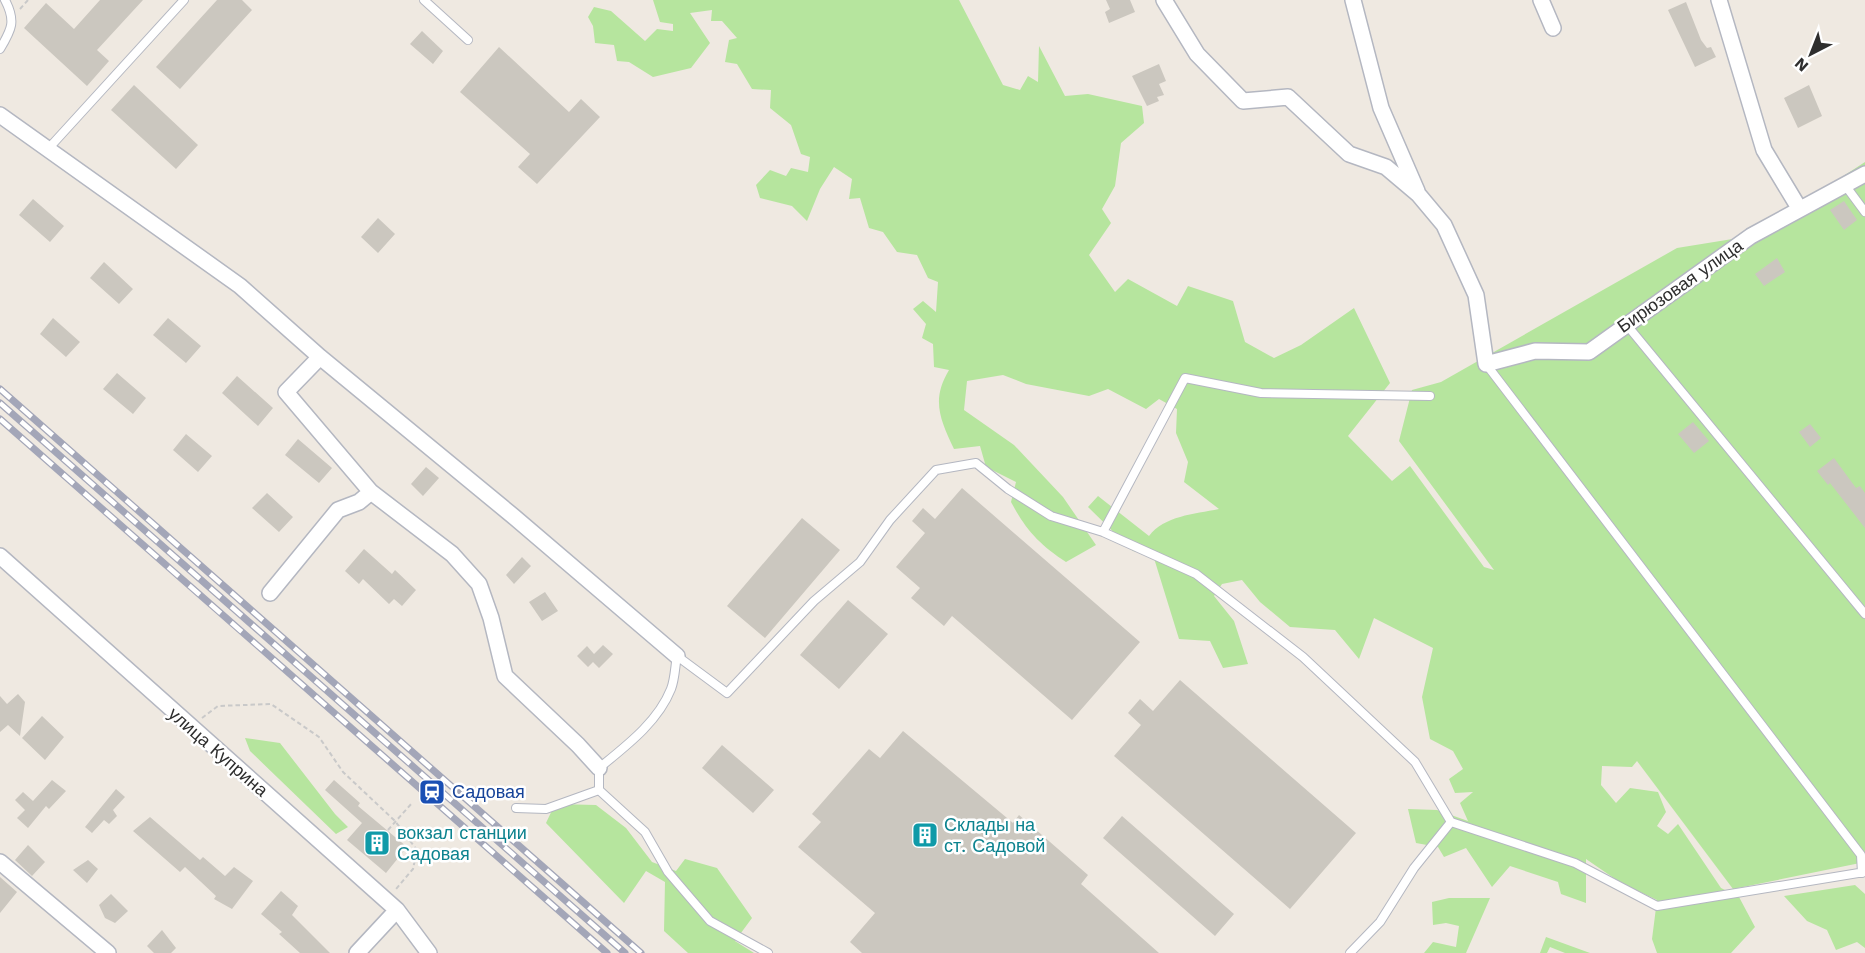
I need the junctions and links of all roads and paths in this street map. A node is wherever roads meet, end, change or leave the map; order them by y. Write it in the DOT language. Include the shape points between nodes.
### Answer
graph roads {
  1 [pos="5,0"];
  2 [pos="184,0"];
  3 [pos="424,0"];
  4 [pos="1164,0"];
  5 [pos="1353,0"];
  6 [pos="1541,0"];
  7 [pos="1719,0"];
  8 [pos="1553,28"];
  9 [pos="468,40"];
  10 [pos="0,49"];
  11 [pos="3,117"];
  12 [pos="48,149"];
  13 [pos="1865,174"];
  14 [pos="1844,184"];
  15 [pos="1418,194"];
  16 [pos="1799,208"];
  17 [pos="1865,212"];
  18 [pos="1626,324"];
  19 [pos="320,357"];
  20 [pos="1486,364"];
  21 [pos="1430,396"];
  22 [pos="371,492"];
  23 [pos="1103,532"];
  24 [pos="0,556"];
  25 [pos="270,593"];
  26 [pos="1865,614"];
  27 [pos="677,656"];
  28 [pos="190,727"];
  29 [pos="599,768"];
  30 [pos="599,790"];
  31 [pos="412,803"];
  32 [pos="516,808"];
  33 [pos="395,821"];
  34 [pos="1451,822"];
  35 [pos="388,830"];
  36 [pos="0,862"];
  37 [pos="1863,872"];
  38 [pos="392,905"];
  39 [pos="108,953"];
  40 [pos="357,953"];
  41 [pos="429,953"];
  42 [pos="768,953"];
  43 [pos="1350,953"];
  1 -- 10 [label="lane" via="13,16"];
  2 -- 12 [label="lane"];
  3 -- 9 [label="lane"];
  4 -- 15 [label="street" via="1197,54 1243,101 1288,97 1349,154 1386,167"];
  5 -- 15 [label="street" via="1381,108"];
  6 -- 8 [label="street"];
  7 -- 16 [label="street" via="1764,150"];
  11 -- 12 [label="street"];
  12 -- 19 [label="street" via="240,286"];
  13 -- 14 [label="street, Бирюзовая улица"];
  14 -- 16 [label="street, Бирюзовая улица"];
  14 -- 17 [label="lane"];
  15 -- 20 [label="street" via="1444,225 1476,295"];
  16 -- 18 [label="street, Бирюзовая улица" via="1751,236"];
  18 -- 20 [label="street, Бирюзовая улица" via="1589,352 1534,351"];
  18 -- 26 [label="lane"];
  19 -- 22 [label="street" via="286,392"];
  19 -- 27 [label="street"];
  20 -- 37 [label="lane" via="1861,855"];
  21 -- 23 [label="lane" via="1261,393 1185,378"];
  22 -- 25 [label="street" via="359,502 338,510"];
  22 -- 29 [label="street" via="452,554 479,584 505,676"];
  23 -- 27 [label="lane" via="1051,516 976,463 936,470 890,520 860,562 814,601 727,693"];
  23 -- 34 [label="lane" via="1196,574 1303,657 1415,762"];
  24 -- 28 [label="street, улица Куприна"];
  27 -- 29 [label="lane" via="671,688 658,712 635,739"];
  28 -- 33 [label="path" via="218,706 271,704 319,737 343,772"];
  28 -- 38 [label="street, улица Куприна"];
  29 -- 30 [label="lane"];
  30 -- 32 [label="lane" via="546,809"];
  30 -- 42 [label="lane" via="645,832 668,872 710,921"];
  31 -- 33 [label="path"];
  33 -- 35 [label="path"];
  33 -- 38 [label="path" via="417,850 413,869"];
  34 -- 37 [label="lane" via="1575,863 1657,906"];
  34 -- 43 [label="lane" via="1414,868 1380,922"];
  36 -- 39 [label="street"];
  38 -- 40 [label="street"];
  38 -- 41 [label="street, улица Куприна"];
}
